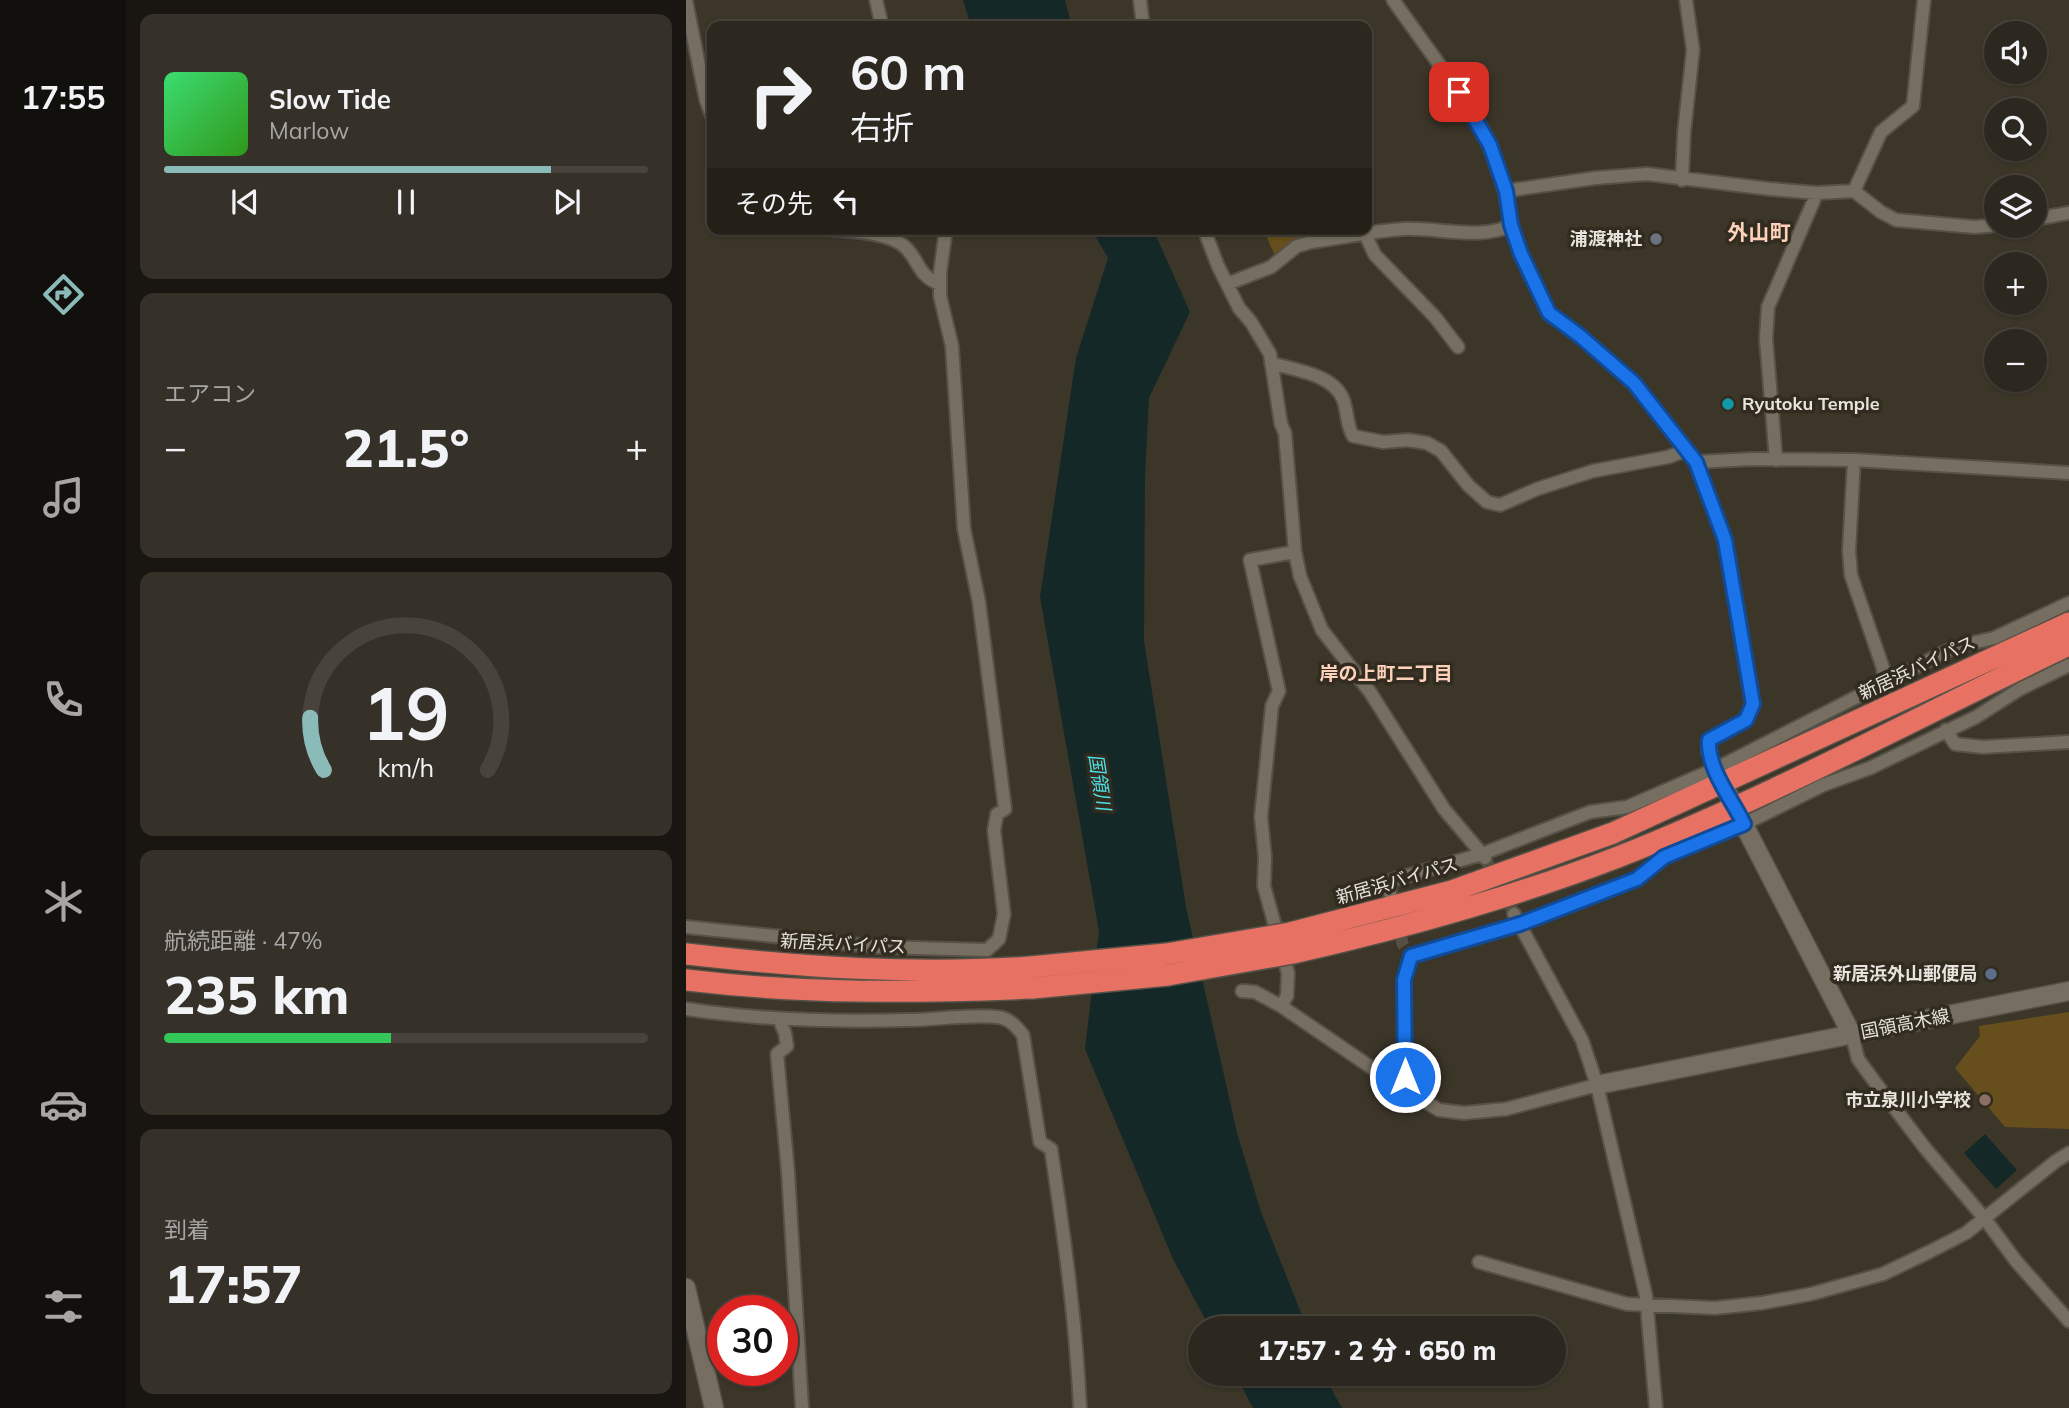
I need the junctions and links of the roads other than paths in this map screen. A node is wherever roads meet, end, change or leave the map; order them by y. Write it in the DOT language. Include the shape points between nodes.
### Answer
graph roads {
  1 [pos="876,0"];
  2 [pos="1140,0"];
  3 [pos="1393,0"];
  4 [pos="1686,0"];
  5 [pos="1924,0"];
  6 [pos="686,1"];
  7 [pos="881,21"];
  8 [pos="1142,21"];
  9 [pos="707,103"];
  10 [pos="1682,180"];
  11 [pos="1506,191"];
  12 [pos="1854,191"];
  13 [pos="1817,193"];
  14 [pos="2069,213"];
  15 [pos="2047,217"];
  16 [pos="1511,225"];
  17 [pos="1984,226"];
  18 [pos="1372,233"];
  19 [pos="870,235"];
  20 [pos="945,235"];
  21 [pos="1207,235"];
  22 [pos="1359,235"];
  23 [pos="1366,235"];
  24 [pos="940,284"];
  25 [pos="1227,284"];
  26 [pos="1458,347"];
  27 [pos="1271,363"];
  28 [pos="1687,450"];
  29 [pos="1776,460"];
  30 [pos="1854,460"];
  31 [pos="1696,462"];
  32 [pos="2069,473"];
  33 [pos="1295,552"];
  34 [pos="2069,603"];
  35 [pos="2069,623"];
  36 [pos="2069,645"];
  37 [pos="2069,665"];
  38 [pos="1884,684"];
  39 [pos="1946,730"];
  40 [pos="2069,742"];
  41 [pos="1719,777"];
  42 [pos="1740,815"];
  43 [pos="1483,856"];
  44 [pos="1390,893"];
  45 [pos="1517,919"];
  46 [pos="686,927"];
  47 [pos="1291,943"];
  48 [pos="686,954"];
  49 [pos="1032,978"];
  50 [pos="686,980"];
  51 [pos="1242,991"];
  52 [pos="2069,992"];
  53 [pos="1281,1006"];
  54 [pos="686,1009"];
  55 [pos="779,1019"];
  56 [pos="1852,1035"];
  57 [pos="1397,1085"];
  58 [pos="1597,1085"];
  59 [pos="2069,1153"];
  60 [pos="1985,1219"];
  61 [pos="1479,1262"];
  62 [pos="686,1287"];
  63 [pos="1646,1305"];
  64 [pos="2069,1321"];
  65 [pos="714,1408"];
  66 [pos="802,1408"];
  67 [pos="1080,1408"];
  68 [pos="1656,1408"];
  1 -- 7 [label="street"];
  2 -- 8 [label="street"];
  3 -- 11 [label="street" via="1472,110"];
  4 -- 10 [label="street" via="1693,50"];
  5 -- 12 [label="street" via="1913,106 1881,132"];
  6 -- 9 [label="street"];
  10 -- 11 [label="street" via="1647,174"];
  10 -- 13 [label="street"];
  11 -- 16 [label="street"];
  12 -- 13 [label="street"];
  12 -- 17 [label="street" via="1896,220"];
  13 -- 29 [label="street" via="1768,307 1766,339"];
  14 -- 15 [label="street"];
  16 -- 18 [label="street" via="1500,231 1407,229"];
  16 -- 28 [label="street" via="1549,313 1634,383"];
  19 -- 24 [label="street" via="908,249 924,275"];
  20 -- 24 [label="street"];
  21 -- 25 [label="street"];
  22 -- 25 [label="street" via="1297,246 1271,267"];
  23 -- 26 [label="street" via="1376,256"];
  24 -- 46 [label="street" via="952,346 964,529 979,603 1005,809 997,814 994,830 1004,914 999,939 986,950 880,947"];
  25 -- 27 [label="street" via="1261,336"];
  27 -- 28 [label="street" via="1328,381 1343,398 1346,425 1353,436 1427,443 1441,451 1487,502 1500,505 1593,471"];
  27 -- 33 [label="street" via="1285,433"];
  28 -- 31 [label="street"];
  29 -- 30 [label="street"];
  29 -- 31 [label="street"];
  30 -- 32 [label="street"];
  30 -- 38 [label="street" via="1851,575 1883,668"];
  31 -- 41 [label="street" via="1725,540 1753,704 1746,720 1709,740 1708,752"];
  33 -- 43 [label="street" via="1322,630 1370,692 1444,809"];
  33 -- 53 [label="street" via="1250,560 1279,691 1272,706 1261,817 1264,886 1288,973 1287,996"];
  34 -- 38 [label="street" via="1994,638 1955,647"];
  35 -- 41 [label="highway, 新居浜バイパス"];
  36 -- 42 [label="highway, 新居浜バイパス"];
  37 -- 39 [label="street"];
  38 -- 41 [label="street"];
  39 -- 40 [label="street" via="1955,744 1983,747"];
  39 -- 42 [label="street" via="1870,768"];
  41 -- 42 [label="main road, 国領高木線"];
  41 -- 43 [label="street" via="1627,807 1590,812"];
  41 -- 47 [label="highway, 新居浜バイパス" via="1613,833"];
  42 -- 45 [label="street" via="1664,857 1637,879"];
  42 -- 47 [label="highway, 新居浜バイパス" via="1456,912 1368,936"];
  42 -- 56 [label="main road, 国領高木線"];
  43 -- 44 [label="street" via="1389,881"];
  45 -- 57 [label="street" via="1411,956 1404,980 1405,1077"];
  45 -- 58 [label="street" via="1582,1040"];
  47 -- 49 [label="highway, 新居浜バイパス, bridge" via="1168,975"];
  48 -- 49 [label="highway, 新居浜バイパス"];
  49 -- 50 [label="highway, 新居浜バイパス" via="942,992 748,987"];
  51 -- 53 [label="street" via="1255,992"];
  52 -- 56 [label="main road, 国領高木線"];
  53 -- 57 [label="street"];
  54 -- 55 [label="street"];
  55 -- 66 [label="street" via="787,1046 776,1054"];
  55 -- 67 [label="street" via="999,1017 1013,1023 1023,1035 1040,1142 1051,1149 1067,1252"];
  56 -- 58 [label="main road"];
  56 -- 60 [label="street" via="1858,1059"];
  57 -- 58 [label="street" via="1439,1110 1464,1113 1506,1109"];
  58 -- 63 [label="street"];
  59 -- 60 [label="street"];
  60 -- 63 [label="street" via="1883,1274 1811,1294 1715,1308"];
  60 -- 64 [label="street"];
  61 -- 63 [label="street" via="1627,1304"];
  62 -- 65 [label="main road"];
  63 -- 68 [label="street"];
}
